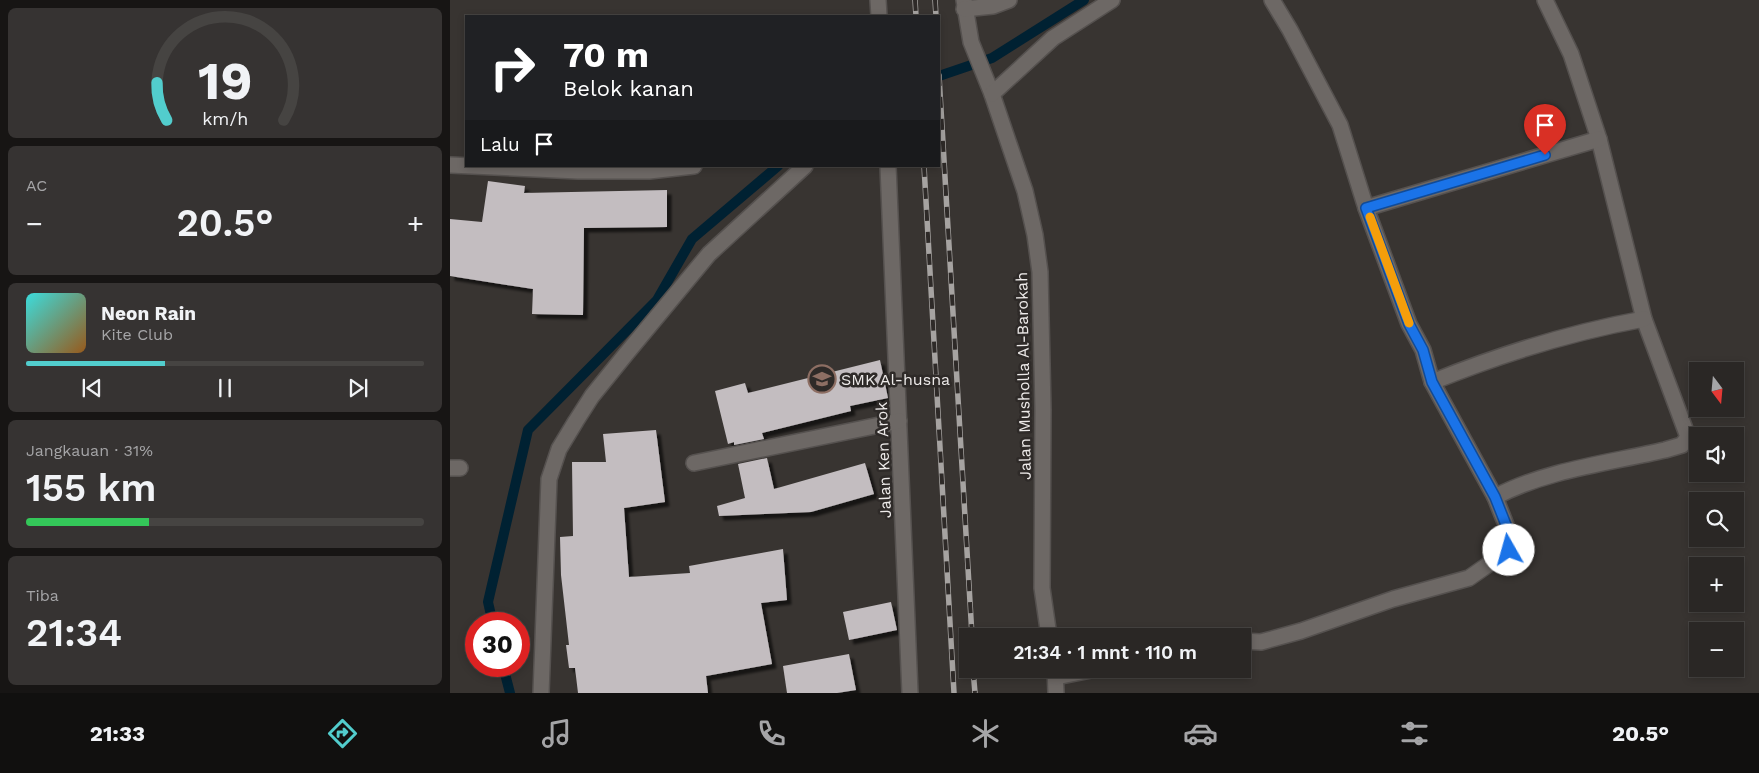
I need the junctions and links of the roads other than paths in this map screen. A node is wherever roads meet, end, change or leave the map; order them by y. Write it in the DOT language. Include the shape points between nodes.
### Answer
graph roads {
  1 [pos="878,0"];
  2 [pos="1009,0"];
  3 [pos="1112,0"];
  4 [pos="1272,0"];
  5 [pos="1545,0"];
  6 [pos="964,4"];
  7 [pos="879,15"];
  8 [pos="989,89"];
  9 [pos="1599,139"];
  10 [pos="450,166"];
  11 [pos="465,167"];
  12 [pos="476,167"];
  13 [pos="685,167"];
  14 [pos="804,167"];
  15 [pos="888,167"];
  16 [pos="1366,208"];
  17 [pos="1644,319"];
  18 [pos="1432,382"];
  19 [pos="899,421"];
  20 [pos="694,463"];
  21 [pos="1495,497"];
  22 [pos="1048,628"];
  23 [pos="1251,641"];
  24 [pos="1056,678"];
  25 [pos="541,693"];
  26 [pos="910,693"];
  27 [pos="1056,693"];
  1 -- 7 [label="street"];
  2 -- 6 [label="street" via="993,6"];
  3 -- 8 [label="street" via="1053,38"];
  4 -- 16 [label="street" via="1340,125"];
  5 -- 9 [label="street" via="1571,54"];
  6 -- 8 [label="street, Jalan Musholla Al-Barokah" via="976,55"];
  8 -- 22 [label="street, Jalan Musholla Al-Barokah" via="1025,191 1040,272 1042,588"];
  9 -- 16 [label="street"];
  9 -- 17 [label="street"];
  10 -- 11 [label="street"];
  12 -- 13 [label="street" via="649,171"];
  14 -- 25 [label="street" via="709,254 592,396 558,449 549,479"];
  15 -- 19 [label="street, Jalan Ken Arok"];
  16 -- 18 [label="street" via="1409,324 1423,350"];
  17 -- 18 [label="street" via="1478,363"];
  17 -- 21 [label="street" via="1688,437 1682,445 1516,486"];
  18 -- 21 [label="street"];
  19 -- 20 [label="street"];
  19 -- 26 [label="street, Jalan Ken Arok"];
  21 -- 23 [label="street" via="1512,540 1509,550 1469,578 1393,599 1301,631 1261,642"];
  24 -- 27 [label="street"];
}
